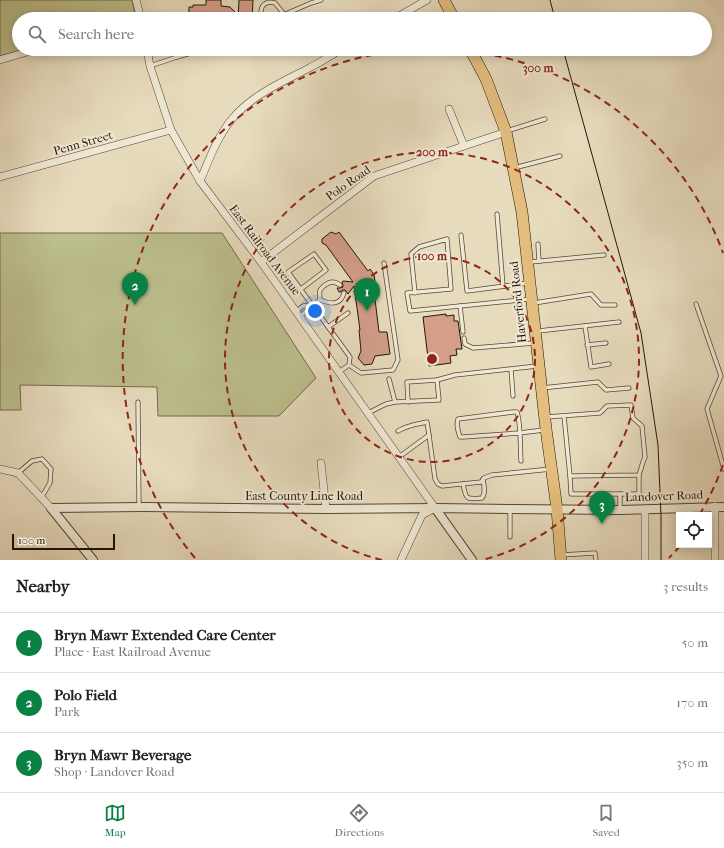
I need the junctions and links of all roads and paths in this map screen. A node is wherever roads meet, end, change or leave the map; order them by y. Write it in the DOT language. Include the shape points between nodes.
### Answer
graph roads {
  1 [pos="136,0"];
  2 [pos="321,0"];
  3 [pos="427,0"];
  4 [pos="444,0"];
  5 [pos="139,12"];
  6 [pos="260,12"];
  7 [pos="282,12"];
  8 [pos="289,12"];
  9 [pos="406,12"];
  10 [pos="450,12"];
  11 [pos="13,56"];
  12 [pos="148,56"];
  13 [pos="181,56"];
  14 [pos="330,56"];
  15 [pos="474,56"];
  16 [pos="177,57"];
  17 [pos="0,60"];
  18 [pos="150,66"];
  19 [pos="450,109"];
  20 [pos="545,119"];
  21 [pos="171,130"];
  22 [pos="506,132"];
  23 [pos="464,146"];
  24 [pos="560,156"];
  25 [pos="513,168"];
  26 [pos="0,177"];
  27 [pos="200,181"];
  28 [pos="497,214"];
  29 [pos="461,235"];
  30 [pos="538,244"];
  31 [pos="604,255"];
  32 [pos="261,262"];
  33 [pos="539,262"];
  34 [pos="384,263"];
  35 [pos="527,263"];
  36 [pos="529,283"];
  37 [pos="340,285"];
  38 [pos="503,286"];
  39 [pos="301,289"];
  40 [pos="344,293"];
  41 [pos="415,293"];
  42 [pos="320,300"];
  43 [pos="531,301"];
  44 [pos="696,304"];
  45 [pos="312,305"];
  46 [pos="615,305"];
  47 [pos="460,306"];
  48 [pos="298,314"];
  49 [pos="348,314"];
  50 [pos="619,322"];
  51 [pos="328,326"];
  52 [pos="585,326"];
  53 [pos="463,332"];
  54 [pos="535,332"];
  55 [pos="464,338"];
  56 [pos="536,343"];
  57 [pos="606,343"];
  58 [pos="588,345"];
  59 [pos="609,364"];
  60 [pos="349,365"];
  61 [pos="539,366"];
  62 [pos="511,369"];
  63 [pos="339,373"];
  64 [pos="389,379"];
  65 [pos="437,380"];
  66 [pos="541,388"];
  67 [pos="629,388"];
  68 [pos="513,396"];
  69 [pos="138,402"];
  70 [pos="395,402"];
  71 [pos="408,402"];
  72 [pos="368,413"];
  73 [pos="564,416"];
  74 [pos="545,418"];
  75 [pos="546,429"];
  76 [pos="398,431"];
  77 [pos="519,433"];
  78 [pos="429,435"];
  79 [pos="399,457"];
  80 [pos="521,461"];
  81 [pos="321,462"];
  82 [pos="551,469"];
  83 [pos="724,469"];
  84 [pos="0,470"];
  85 [pos="18,473"];
  86 [pos="638,475"];
  87 [pos="570,476"];
  88 [pos="483,480"];
  89 [pos="463,484"];
  90 [pos="620,494"];
  91 [pos="41,498"];
  92 [pos="715,506"];
  93 [pos="139,507"];
  94 [pos="724,507"];
  95 [pos="51,508"];
  96 [pos="435,508"];
  97 [pos="326,509"];
  98 [pos="510,509"];
  99 [pos="557,509"];
  100 [pos="645,509"];
  101 [pos="620,510"];
  102 [pos="510,536"];
  103 [pos="561,557"];
  104 [pos="93,560"];
  105 [pos="401,560"];
  106 [pos="472,560"];
  107 [pos="596,560"];
  108 [pos="645,560"];
  109 [pos="715,560"];
  1 -- 5 [label="street"];
  2 -- 8 [label="lane"];
  3 -- 9 [label="street"];
  4 -- 10 [label="main road"];
  6 -- 7 [label="lane" via="264,4 272,2"];
  11 -- 17 [label="street"];
  12 -- 18 [label="street, East Railroad Avenue"];
  13 -- 16 [label="lane"];
  14 -- 27 [label="street" via="248,103 222,132"];
  15 -- 22 [label="main road, Haverford Road" via="486,79"];
  16 -- 18 [label="lane"];
  18 -- 21 [label="street, East Railroad Avenue"];
  19 -- 23 [label="street"];
  20 -- 22 [label="lane"];
  21 -- 26 [label="street, Penn Street"];
  21 -- 27 [label="street, East Railroad Avenue"];
  22 -- 23 [label="street, Polo Road"];
  22 -- 25 [label="main road, Haverford Road"];
  23 -- 32 [label="street, Polo Road" via="374,176"];
  24 -- 25 [label="lane"];
  25 -- 35 [label="main road, Haverford Road" via="522,212"];
  27 -- 32 [label="street, East Railroad Avenue"];
  28 -- 38 [label="lane"];
  29 -- 38 [label="lane" via="466,291"];
  30 -- 33 [label="lane"];
  31 -- 33 [label="lane"];
  32 -- 48 [label="street, East Railroad Avenue"];
  33 -- 35 [label="lane"];
  34 -- 60 [label="lane" via="398,360 393,370 361,373"];
  35 -- 36 [label="main road, Haverford Road"];
  36 -- 38 [label="lane"];
  36 -- 43 [label="main road, Haverford Road"];
  37 -- 42 [label="lane" via="336,282 326,284 319,292"];
  39 -- 39 [label="lane" via="288,272 314,254 326,270"];
  39 -- 45 [label="lane"];
  40 -- 42 [label="lane" via="336,303"];
  41 -- 41 [label="lane" via="451,290 446,239 419,247 411,254"];
  41 -- 47 [label="lane" via="407,294 410,310"];
  42 -- 45 [label="lane"];
  43 -- 46 [label="lane" via="591,294 602,305"];
  43 -- 47 [label="lane"];
  43 -- 54 [label="main road, Haverford Road"];
  44 -- 83 [label="lane" via="721,376 707,409"];
  45 -- 48 [label="lane" via="307,311"];
  45 -- 48 [label="lane" via="304,306"];
  45 -- 51 [label="lane"];
  47 -- 53 [label="lane"];
  48 -- 63 [label="street, East Railroad Avenue"];
  49 -- 51 [label="lane"];
  50 -- 52 [label="lane"];
  51 -- 60 [label="lane" via="350,356"];
  52 -- 54 [label="lane"];
  52 -- 58 [label="lane"];
  54 -- 56 [label="main road, Haverford Road"];
  55 -- 56 [label="lane" via="465,344 473,348"];
  56 -- 61 [label="main road, Haverford Road"];
  57 -- 58 [label="lane"];
  58 -- 59 [label="lane" via="591,367"];
  60 -- 63 [label="lane"];
  61 -- 62 [label="lane"];
  61 -- 66 [label="main road, Haverford Road"];
  62 -- 65 [label="lane" via="455,375"];
  62 -- 68 [label="lane"];
  63 -- 72 [label="street, East Railroad Avenue"];
  64 -- 70 [label="lane"];
  65 -- 71 [label="lane" via="407,382"];
  65 -- 71 [label="lane" via="439,400"];
  66 -- 67 [label="lane" via="598,382 606,390"];
  66 -- 74 [label="main road, Haverford Road"];
  69 -- 93 [label="lane"];
  70 -- 71 [label="lane"];
  70 -- 72 [label="lane"];
  72 -- 79 [label="street, East Railroad Avenue"];
  73 -- 74 [label="lane"];
  73 -- 86 [label="lane" via="600,413 608,406 632,405 633,418 642,426 646,457"];
  73 -- 87 [label="lane"];
  74 -- 75 [label="main road, Haverford Road"];
  75 -- 77 [label="lane"];
  75 -- 82 [label="main road, Haverford Road"];
  76 -- 78 [label="lane" via="403,427 427,422"];
  77 -- 77 [label="lane" via="517,412 458,419 456,423 462,438"];
  77 -- 80 [label="lane"];
  78 -- 79 [label="lane"];
  78 -- 89 [label="lane" via="435,479 438,484"];
  79 -- 96 [label="street, East Railroad Avenue"];
  81 -- 97 [label="street"];
  82 -- 88 [label="lane" via="492,475"];
  82 -- 99 [label="main road, Haverford Road"];
  84 -- 85 [label="street"];
  85 -- 91 [label="street"];
  85 -- 91 [label="lane" via="32,461 42,459 51,469 50,483"];
  86 -- 87 [label="lane"];
  86 -- 90 [label="lane" via="639,494"];
  87 -- 90 [label="lane" via="571,494"];
  88 -- 89 [label="lane"];
  88 -- 89 [label="lane" via="485,493 482,498 467,498"];
  90 -- 101 [label="lane"];
  91 -- 95 [label="street"];
  92 -- 94 [label="street, Landover Road"];
  92 -- 100 [label="street, Landover Road"];
  92 -- 109 [label="street"];
  93 -- 95 [label="street, East County Line Road"];
  93 -- 97 [label="street, East County Line Road"];
  95 -- 104 [label="street"];
  96 -- 97 [label="street, East County Line Road"];
  96 -- 98 [label="street, East County Line Road"];
  96 -- 105 [label="street" via="422,515"];
  96 -- 106 [label="street"];
  98 -- 99 [label="street, East County Line Road"];
  98 -- 102 [label="lane"];
  99 -- 101 [label="street, Landover Road"];
  99 -- 103 [label="main road, Haverford Road"];
  100 -- 101 [label="street, Landover Road"];
  100 -- 108 [label="street"];
  103 -- 107 [label="lane" via="595,553"];
}
